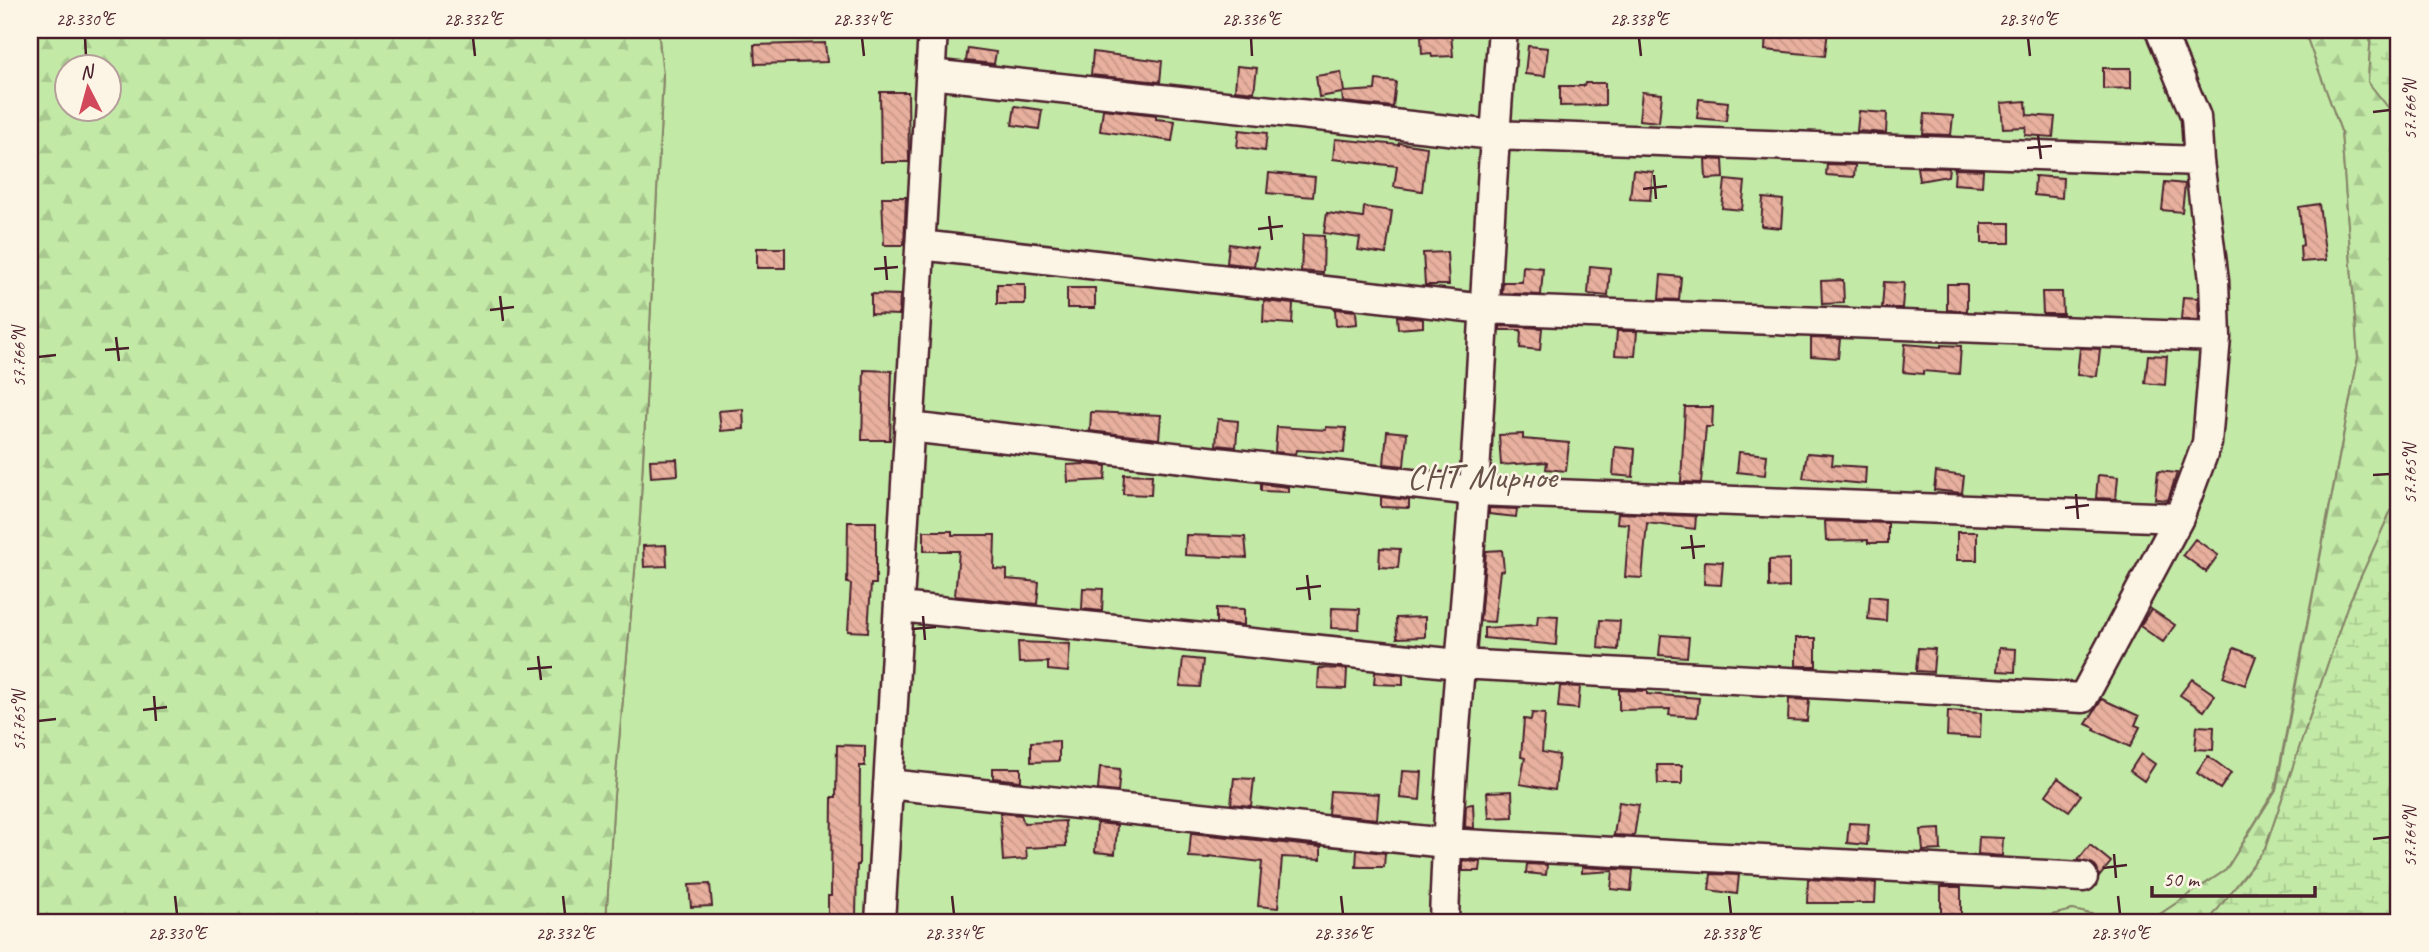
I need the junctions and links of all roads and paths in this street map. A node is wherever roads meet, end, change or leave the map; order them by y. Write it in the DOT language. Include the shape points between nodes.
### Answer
graph roads {
  1 [pos="933,30"];
  2 [pos="1503,30"];
  3 [pos="2160,30"];
  4 [pos="930,74"];
  5 [pos="1494,135"];
  6 [pos="2199,161"];
  7 [pos="920,245"];
  8 [pos="1485,309"];
  9 [pos="2216,337"];
  10 [pos="909,428"];
  11 [pos="1474,491"];
  12 [pos="2179,518"];
  13 [pos="899,607"];
  14 [pos="1459,664"];
  15 [pos="888,783"];
  16 [pos="1446,844"];
  17 [pos="2084,877"];
  18 [pos="880,922"];
  19 [pos="1444,922"];
  1 -- 4 [label="street"];
  2 -- 5 [label="street"];
  3 -- 6 [label="street" via="2196,117"];
  4 -- 5 [label="street"];
  4 -- 7 [label="street"];
  5 -- 6 [label="street"];
  5 -- 8 [label="street"];
  6 -- 9 [label="street"];
  7 -- 8 [label="street"];
  7 -- 10 [label="street"];
  8 -- 9 [label="street"];
  8 -- 11 [label="street"];
  9 -- 12 [label="street" via="2207,443"];
  10 -- 11 [label="street"];
  10 -- 13 [label="street"];
  11 -- 12 [label="street"];
  11 -- 14 [label="street"];
  12 -- 14 [label="street" via="2083,698"];
  13 -- 14 [label="street"];
  13 -- 15 [label="street"];
  14 -- 16 [label="street"];
  15 -- 16 [label="street"];
  15 -- 18 [label="street"];
  16 -- 17 [label="street"];
  16 -- 19 [label="street"];
}
